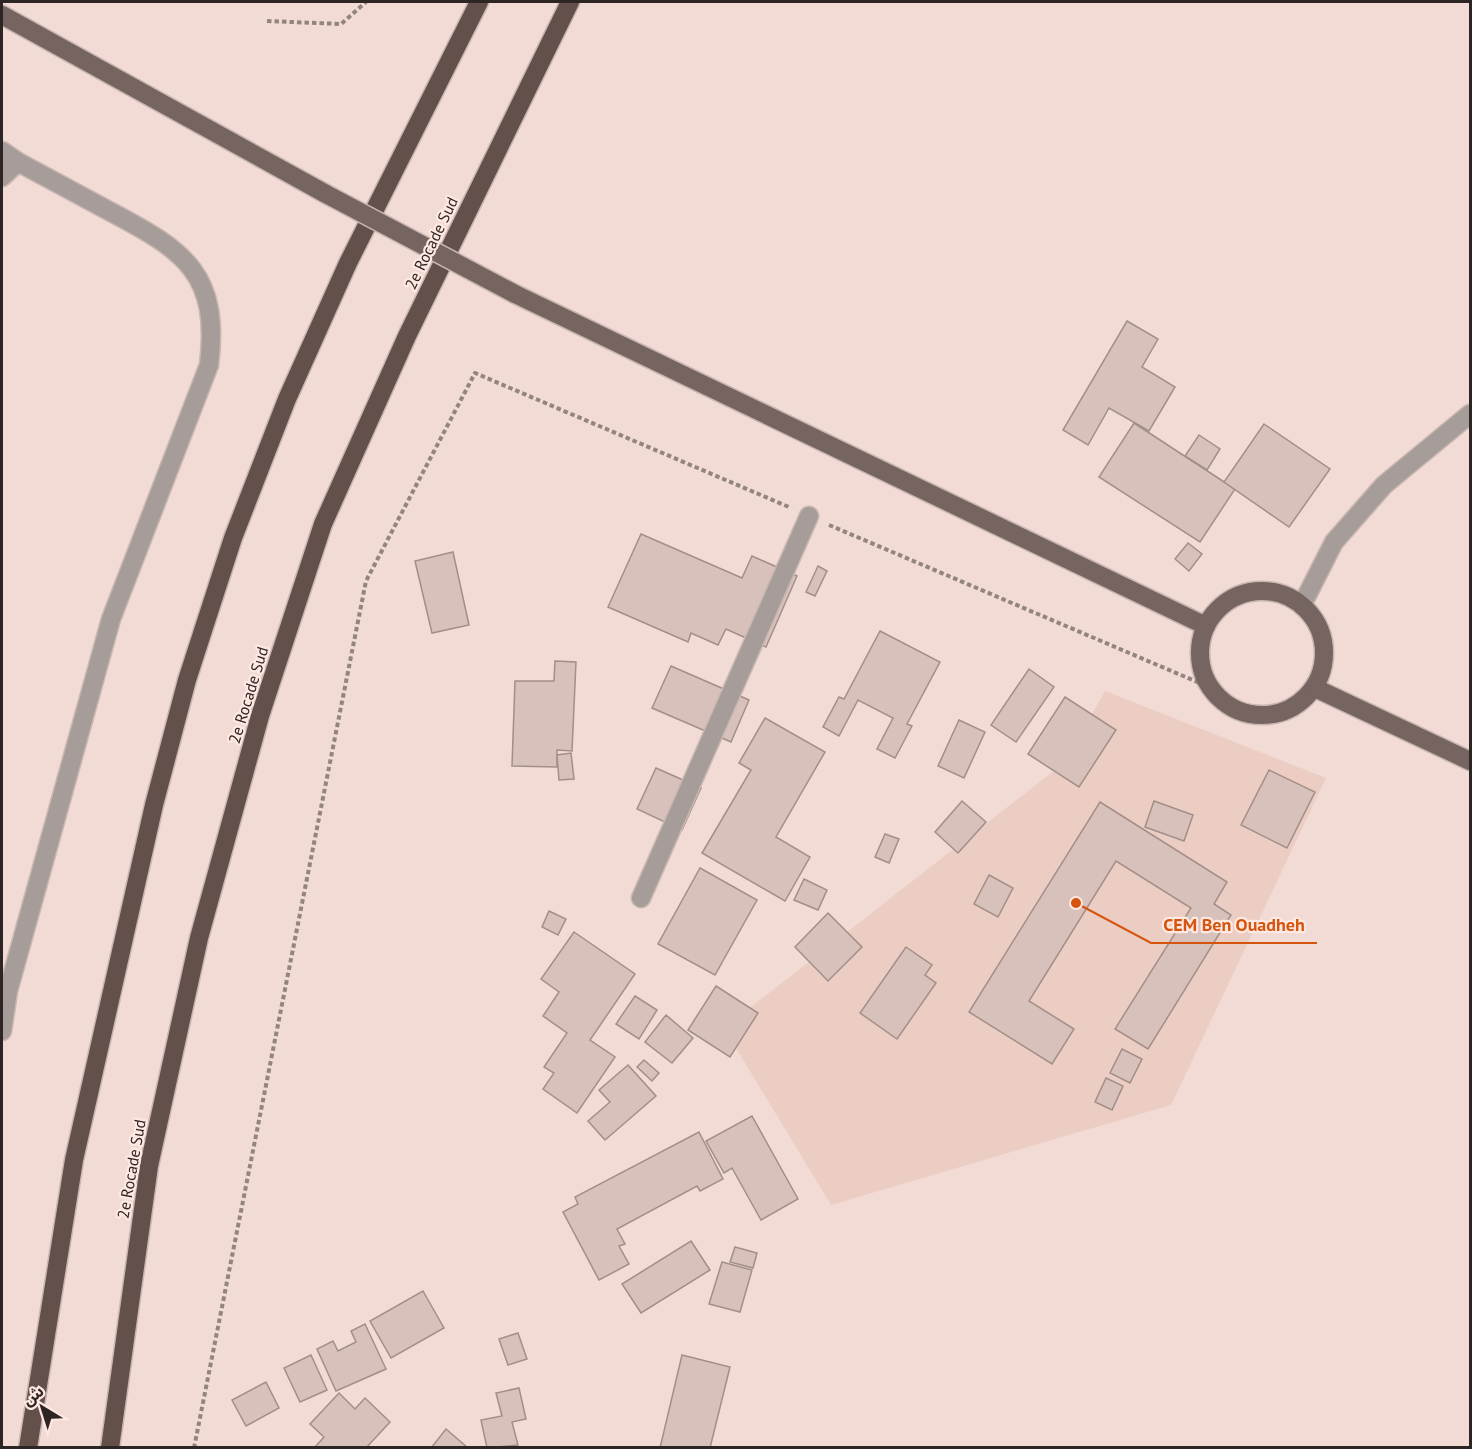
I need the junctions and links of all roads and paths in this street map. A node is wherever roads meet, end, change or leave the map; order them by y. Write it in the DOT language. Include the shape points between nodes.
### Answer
graph roads {
  1 [pos="366,2"];
  2 [pos="479,2"];
  3 [pos="570,2"];
  4 [pos="2,15"];
  5 [pos="267,21"];
  6 [pos="2,151"];
  7 [pos="18,162"];
  8 [pos="2,177"];
  9 [pos="1470,414"];
  10 [pos="809,516"];
  11 [pos="1302,605"];
  12 [pos="1206,626"];
  13 [pos="1209,687"];
  14 [pos="1315,688"];
  15 [pos="1470,761"];
  16 [pos="641,898"];
  17 [pos="2,1030"];
  18 [pos="28,1448"];
  19 [pos="110,1448"];
  20 [pos="194,1448"];
  1 -- 5 [label="path" via="341,24"];
  2 -- 18 [label="highway" via="348,263 287,399 233,538 187,680 154,805 74,1160"];
  3 -- 19 [label="highway, 2e Rocade Sud" via="407,336 323,524 260,716 199,938 149,1166"];
  4 -- 12 [label="main road, bridge" via="515,294"];
  6 -- 7 [label="street"];
  7 -- 8 [label="street"];
  7 -- 17 [label="street" via="169,244 192,269 207,299 213,332 209,365 111,619 8,991"];
  9 -- 11 [label="street" via="1384,485 1334,542"];
  10 -- 13 [label="path"];
  10 -- 16 [label="street"];
  10 -- 20 [label="path" via="475,373 366,582"];
  11 -- 12 [label="main road" via="1286,595 1249,592 1217,610"];
  11 -- 14 [label="main road" via="1322,634 1325,653"];
  12 -- 13 [label="main road" via="1200,646 1201,667"];
  13 -- 14 [label="main road" via="1223,702 1241,712 1262,716 1300,703"];
  14 -- 15 [label="main road"];
}
